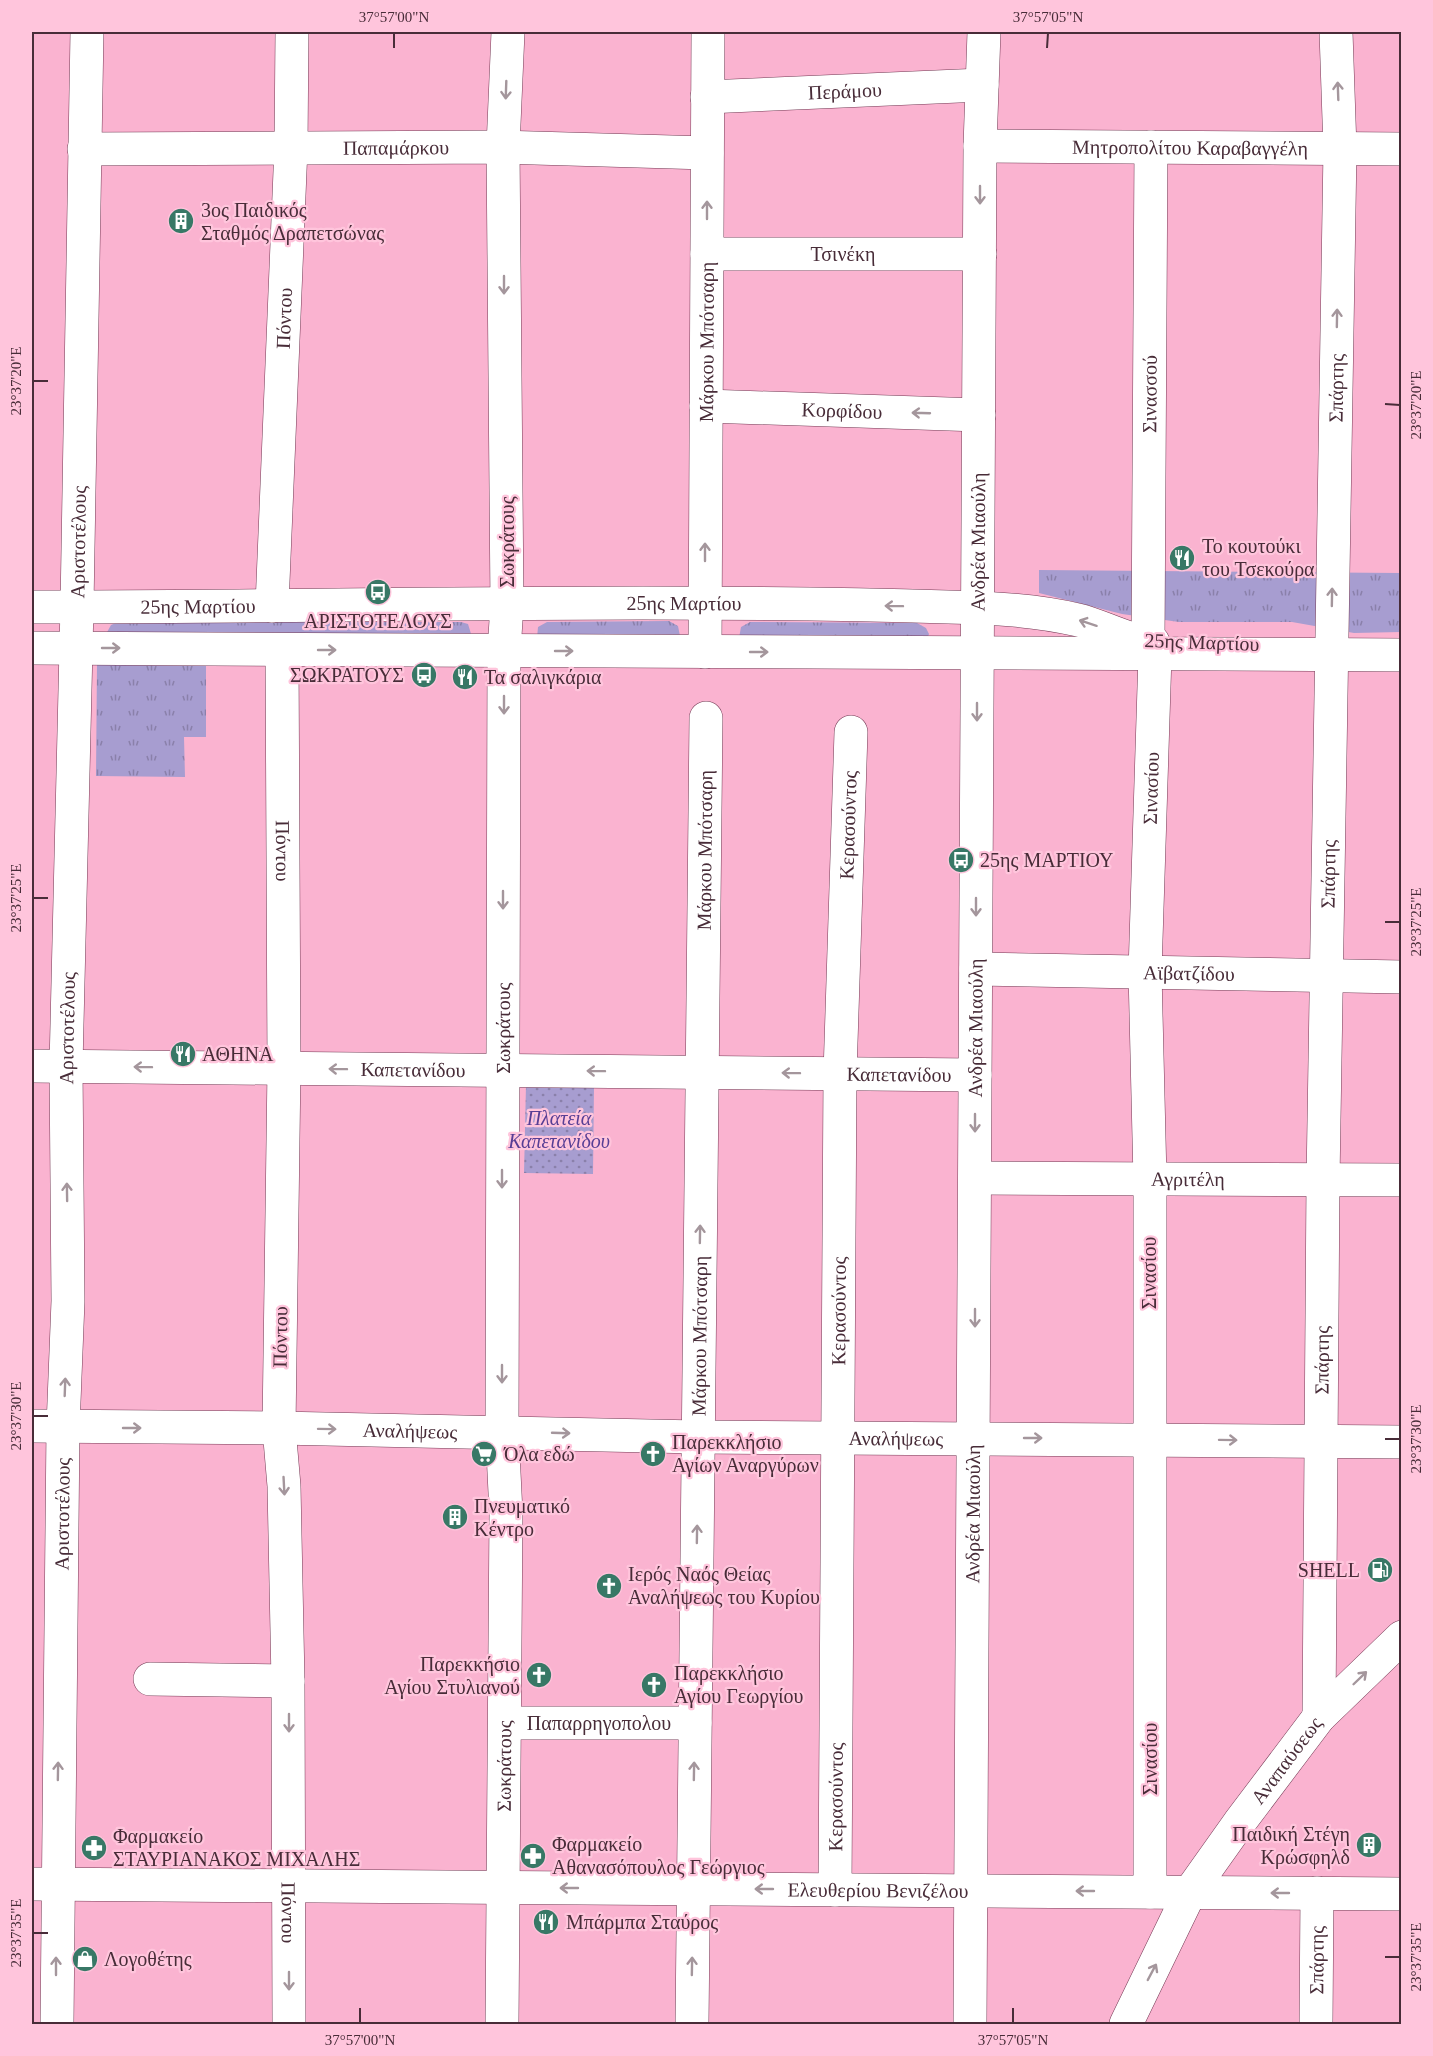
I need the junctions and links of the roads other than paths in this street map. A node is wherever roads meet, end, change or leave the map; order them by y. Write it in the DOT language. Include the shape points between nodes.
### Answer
graph roads {
  1 [pos="87,32"];
  2 [pos="292,32"];
  3 [pos="508,32"];
  4 [pos="708,32"];
  5 [pos="984,32"];
  6 [pos="1336,32"];
  7 [pos="982,85"];
  8 [pos="707,97"];
  9 [pos="980,146"];
  10 [pos="291,147"];
  11 [pos="503,147"];
  12 [pos="1151,147"];
  13 [pos="84,149"];
  14 [pos="1340,149"];
  15 [pos="1401,149"];
  16 [pos="707,153"];
  17 [pos="707,254"];
  18 [pos="980,254"];
  19 [pos="706,406"];
  20 [pos="979,415"];
  21 [pos="705,604"];
  22 [pos="507,605"];
  23 [pos="77,606"];
  24 [pos="272,606"];
  25 [pos="32,607"];
  26 [pos="977,608"];
  27 [pos="32,648"];
  28 [pos="76,648"];
  29 [pos="1152,648"];
  30 [pos="282,650"];
  31 [pos="504,651"];
  32 [pos="705,652"];
  33 [pos="977,654"];
  34 [pos="1401,655"];
  35 [pos="1330,656"];
  36 [pos="705,718"];
  37 [pos="851,732"];
  38 [pos="976,969"];
  39 [pos="1145,972"];
  40 [pos="1326,975"];
  41 [pos="1401,977"];
  42 [pos="32,1066"];
  43 [pos="66,1066"];
  44 [pos="284,1068"];
  45 [pos="503,1071"];
  46 [pos="702,1073"];
  47 [pos="840,1074"];
  48 [pos="975,1075"];
  49 [pos="975,1178"];
  50 [pos="1150,1179"];
  51 [pos="1401,1180"];
  52 [pos="1323,1181"];
  53 [pos="47,1427"];
  54 [pos="279,1428"];
  55 [pos="502,1432"];
  56 [pos="698,1437"];
  57 [pos="836,1437"];
  58 [pos="974,1437"];
  59 [pos="1148,1438"];
  60 [pos="1320,1442"];
  61 [pos="1401,1442"];
  62 [pos="1401,1637"];
  63 [pos="150,1679"];
  64 [pos="288,1681"];
  65 [pos="1319,1717"];
  66 [pos="505,1723"];
  67 [pos="694,1723"];
  68 [pos="44,1884"];
  69 [pos="290,1886"];
  70 [pos="503,1887"];
  71 [pos="693,1889"];
  72 [pos="835,1890"];
  73 [pos="972,1891"];
  74 [pos="1150,1892"];
  75 [pos="1190,1892"];
  76 [pos="1317,1893"];
  77 [pos="1401,1894"];
  78 [pos="57,2025"];
  79 [pos="289,2025"];
  80 [pos="502,2025"];
  81 [pos="692,2025"];
  82 [pos="970,2025"];
  83 [pos="1126,2025"];
  84 [pos="1316,2025"];
  1 -- 13 [label="street, Αριστοτέλους"];
  2 -- 10 [label="street, Πόντου"];
  3 -- 11 [label="street, Σωκράτους, one-way"];
  4 -- 8 [label="street, Μάρκου Μπότσαρη"];
  5 -- 7 [label="street, Ανδρέα Μιαούλη"];
  14 -- 6 [label="street, Σπάρτης, one-way"];
  7 -- 8 [label="street, Περάμου"];
  7 -- 9 [label="street, Ανδρέα Μιαούλη"];
  8 -- 16 [label="street, Μάρκου Μπότσαρη"];
  9 -- 12 [label="street, Μητροπολίτου Καραβαγγέλη"];
  9 -- 18 [label="street, Ανδρέα Μιαούλη, one-way"];
  10 -- 11 [label="street, Παπαμάρκου"];
  10 -- 13 [label="street, Παπαμάρκου"];
  10 -- 24 [label="street, Πόντου"];
  11 -- 16 [label="street, Παπαμάρκου"];
  11 -- 22 [label="street, Σωκράτους, one-way"];
  12 -- 14 [label="street, Μητροπολίτου Καραβαγγέλη"];
  12 -- 29 [label="street, Σινασσού"];
  13 -- 23 [label="street, Αριστοτέλους"];
  14 -- 15 [label="street, Μητροπολίτου Καραβαγγέλη"];
  35 -- 14 [label="street, Σπάρτης, one-way"];
  17 -- 16 [label="street, Μάρκου Μπότσαρη, one-way"];
  17 -- 18 [label="street, Τσινέκη"];
  17 -- 19 [label="street, Μάρκου Μπότσαρη"];
  18 -- 20 [label="street, Ανδρέα Μιαούλη"];
  20 -- 19 [label="street, Κορφίδου, one-way"];
  21 -- 19 [label="street, Μάρκου Μπότσαρη, one-way"];
  20 -- 26 [label="street, Ανδρέα Μιαούλη"];
  21 -- 22 [label="street, 25ης Μαρτίου"];
  26 -- 21 [label="street, 25ης Μαρτίου, one-way"];
  21 -- 32 [label="street, Μάρκου Μπότσαρη"];
  22 -- 24 [label="street, 25ης Μαρτίου"];
  22 -- 31 [label="street, Σωκράτους"];
  23 -- 24 [label="street, 25ης Μαρτίου"];
  23 -- 25 [label="street, 25ης Μαρτίου"];
  23 -- 28 [label="street, Αριστοτέλους"];
  29 -- 26 [label="street, 25ης Μαρτίου, one-way" via="1064,617"];
  26 -- 33 [label="street, Ανδρέα Μιαούλη"];
  27 -- 28 [label="street, 25ης Μαρτίου"];
  28 -- 30 [label="street, 25ης Μαρτίου, one-way"];
  28 -- 43 [label="street, Αριστοτέλους"];
  29 -- 33 [label="street, 25ης Μαρτίου"];
  29 -- 35 [label="street, 25ης Μαρτίου" via="1291,644"];
  29 -- 39 [label="street, Σινασίου"];
  30 -- 31 [label="street, 25ης Μαρτίου, one-way"];
  30 -- 44 [label="street, Πόντου"];
  31 -- 32 [label="street, 25ης Μαρτίου, one-way"];
  31 -- 45 [label="street, Σωκράτους, one-way"];
  32 -- 33 [label="street, 25ης Μαρτίου, one-way"];
  33 -- 38 [label="street, Ανδρέα Μιαούλη, one-way"];
  34 -- 35 [label="street, 25ης Μαρτίου"];
  35 -- 40 [label="street, Σπάρτης"];
  36 -- 46 [label="street, Μάρκου Μπότσαρη"];
  37 -- 47 [label="street, Κερασούντος"];
  38 -- 39 [label="street, Αϊβατζίδου"];
  38 -- 48 [label="street, Ανδρέα Μιαούλη"];
  39 -- 40 [label="street, Αϊβατζίδου"];
  39 -- 50 [label="street, Σινασίου"];
  40 -- 41 [label="street, Αϊβατζίδου"];
  40 -- 52 [label="street, Σπάρτης"];
  42 -- 43 [label="street, Καπετανίδου"];
  44 -- 43 [label="street, Καπετανίδου, one-way"];
  53 -- 43 [label="street, Αριστοτέλους, one-way" via="68,1301"];
  45 -- 44 [label="street, Καπετανίδου, one-way"];
  44 -- 54 [label="street, Πόντου"];
  46 -- 45 [label="street, Καπετανίδου, one-way"];
  45 -- 55 [label="street, Σωκράτους, one-way"];
  47 -- 46 [label="street, Καπετανίδου, one-way"];
  56 -- 46 [label="street, Μάρκου Μπότσαρη, one-way"];
  47 -- 48 [label="street, Καπετανίδου"];
  47 -- 57 [label="street, Κερασούντος"];
  48 -- 49 [label="street, Ανδρέα Μιαούλη, one-way"];
  49 -- 50 [label="street, Αγριτέλη"];
  49 -- 58 [label="street, Ανδρέα Μιαούλη, one-way"];
  50 -- 52 [label="street, Αγριτέλη"];
  50 -- 59 [label="street, Σινασίου"];
  51 -- 52 [label="street, Αγριτέλη"];
  52 -- 60 [label="street, Σπάρτης"];
  53 -- 54 [label="street, Αναλήψεως, one-way"];
  68 -- 53 [label="street, Αριστοτέλους, one-way"];
  54 -- 55 [label="street, Αναλήψεως, one-way"];
  54 -- 64 [label="street, Πόντου, one-way"];
  55 -- 56 [label="street, Αναλήψεως, one-way"];
  55 -- 66 [label="street, Σωκράτους" via="506,1513"];
  56 -- 57 [label="street, Αναλήψεως"];
  67 -- 56 [label="street, Μάρκου Μπότσαρη, one-way"];
  57 -- 58 [label="street, Αναλήψεως"];
  57 -- 72 [label="street, Κερασούντος"];
  58 -- 59 [label="street, Αναλήψεως, one-way"];
  58 -- 73 [label="street, Ανδρέα Μιαούλη"];
  59 -- 60 [label="street, Αναλήψεως, one-way"];
  59 -- 74 [label="street, Σινασίου"];
  60 -- 61 [label="street, Αναλήψεως"];
  60 -- 65 [label="street, Σπάρτης"];
  65 -- 62 [label="street, Αναπαύσεως, one-way"];
  63 -- 64 [label="street"];
  64 -- 69 [label="street, Πόντου, one-way"];
  65 -- 75 [label="street, Αναπαύσεως"];
  66 -- 67 [label="street, Παπαρρηγοπολου"];
  66 -- 70 [label="street, Σωκράτους"];
  71 -- 67 [label="street, Μάρκου Μπότσαρη, one-way"];
  68 -- 69 [label="street, Ελευθερίου Βενιζέλου"];
  78 -- 68 [label="street, Αριστοτέλους, one-way"];
  69 -- 70 [label="street, Ελευθερίου Βενιζέλου"];
  69 -- 79 [label="street, Πόντου, one-way"];
  71 -- 70 [label="street, Ελευθερίου Βενιζέλου, one-way"];
  70 -- 80 [label="street, Σωκράτους"];
  72 -- 71 [label="street, Ελευθερίου Βενιζέλου, one-way"];
  81 -- 71 [label="street, Μάρκου Μπότσαρη, one-way"];
  72 -- 73 [label="street, Ελευθερίου Βενιζέλου"];
  74 -- 73 [label="street, Ελευθερίου Βενιζέλου, one-way"];
  73 -- 82 [label="street, Ανδρέα Μιαούλη"];
  74 -- 75 [label="street, Ελευθερίου Βενιζέλου"];
  76 -- 75 [label="street, Ελευθερίου Βενιζέλου, one-way"];
  83 -- 75 [label="street, Αναπαύσεως, one-way"];
  76 -- 77 [label="street, Ελευθερίου Βενιζέλου"];
  76 -- 84 [label="street, Σπάρτης"];
}
